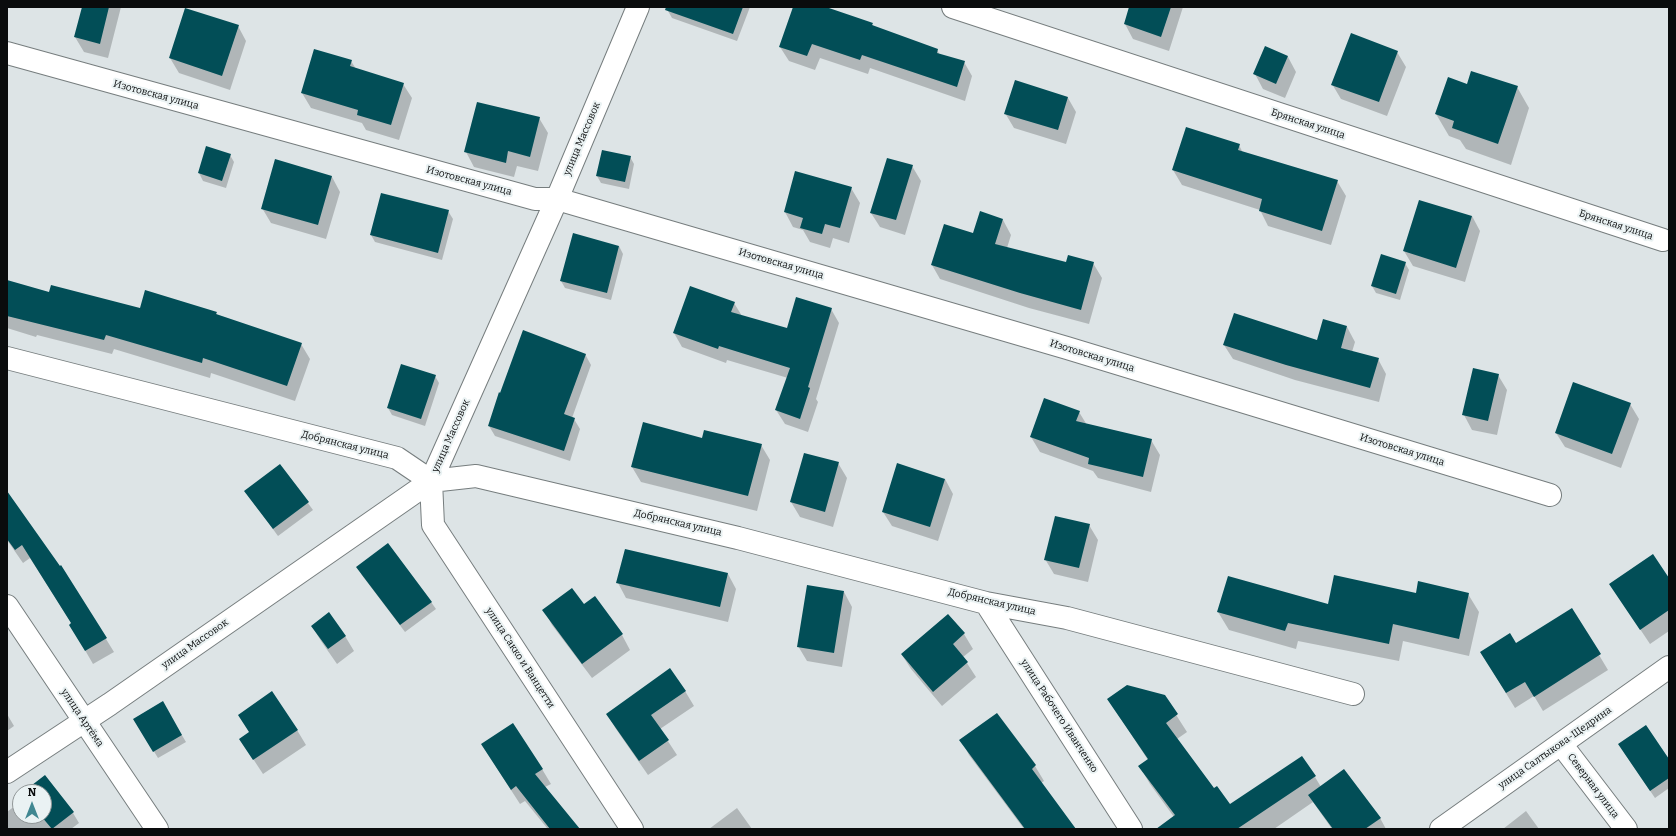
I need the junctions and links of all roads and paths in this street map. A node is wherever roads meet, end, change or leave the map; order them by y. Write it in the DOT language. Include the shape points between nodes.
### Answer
graph roads {
  1 [pos="638,7"];
  2 [pos="953,7"];
  3 [pos="7,53"];
  4 [pos="557,199"];
  5 [pos="1663,240"];
  6 [pos="7,358"];
  7 [pos="431,481"];
  8 [pos="1550,495"];
  9 [pos="986,603"];
  10 [pos="7,606"];
  11 [pos="1669,667"];
  12 [pos="1353,694"];
  13 [pos="84,721"];
  14 [pos="1561,744"];
  15 [pos="7,772"];
  16 [pos="157,829"];
  17 [pos="632,829"];
  18 [pos="1131,829"];
  19 [pos="1441,829"];
  20 [pos="1626,829"];
  1 -- 4 [label="street, улица Массовок"];
  2 -- 5 [label="street, Брянская улица"];
  3 -- 4 [label="street, Изотовская улица" via="535,199"];
  4 -- 7 [label="street, улица Массовок"];
  4 -- 8 [label="street, Изотовская улица" via="1067,348"];
  6 -- 7 [label="street, Добрянская улица" via="398,458"];
  7 -- 9 [label="street, Добрянская улица" via="476,476 738,538"];
  7 -- 13 [label="street, улица Массовок"];
  7 -- 17 [label="street, улица Сакко и Ванцетти" via="433,525"];
  9 -- 12 [label="street, Добрянская улица" via="1067,618"];
  9 -- 18 [label="street, улица Рабочего Иванченко"];
  10 -- 13 [label="street, улица Артёма"];
  11 -- 14 [label="street, улица Салтыкова-Щедрина"];
  13 -- 15 [label="street, улица Массовок"];
  13 -- 16 [label="street, улица Артёма"];
  14 -- 19 [label="street, улица Салтыкова-Щедрина"];
  14 -- 20 [label="street, Северная улица"];
}
